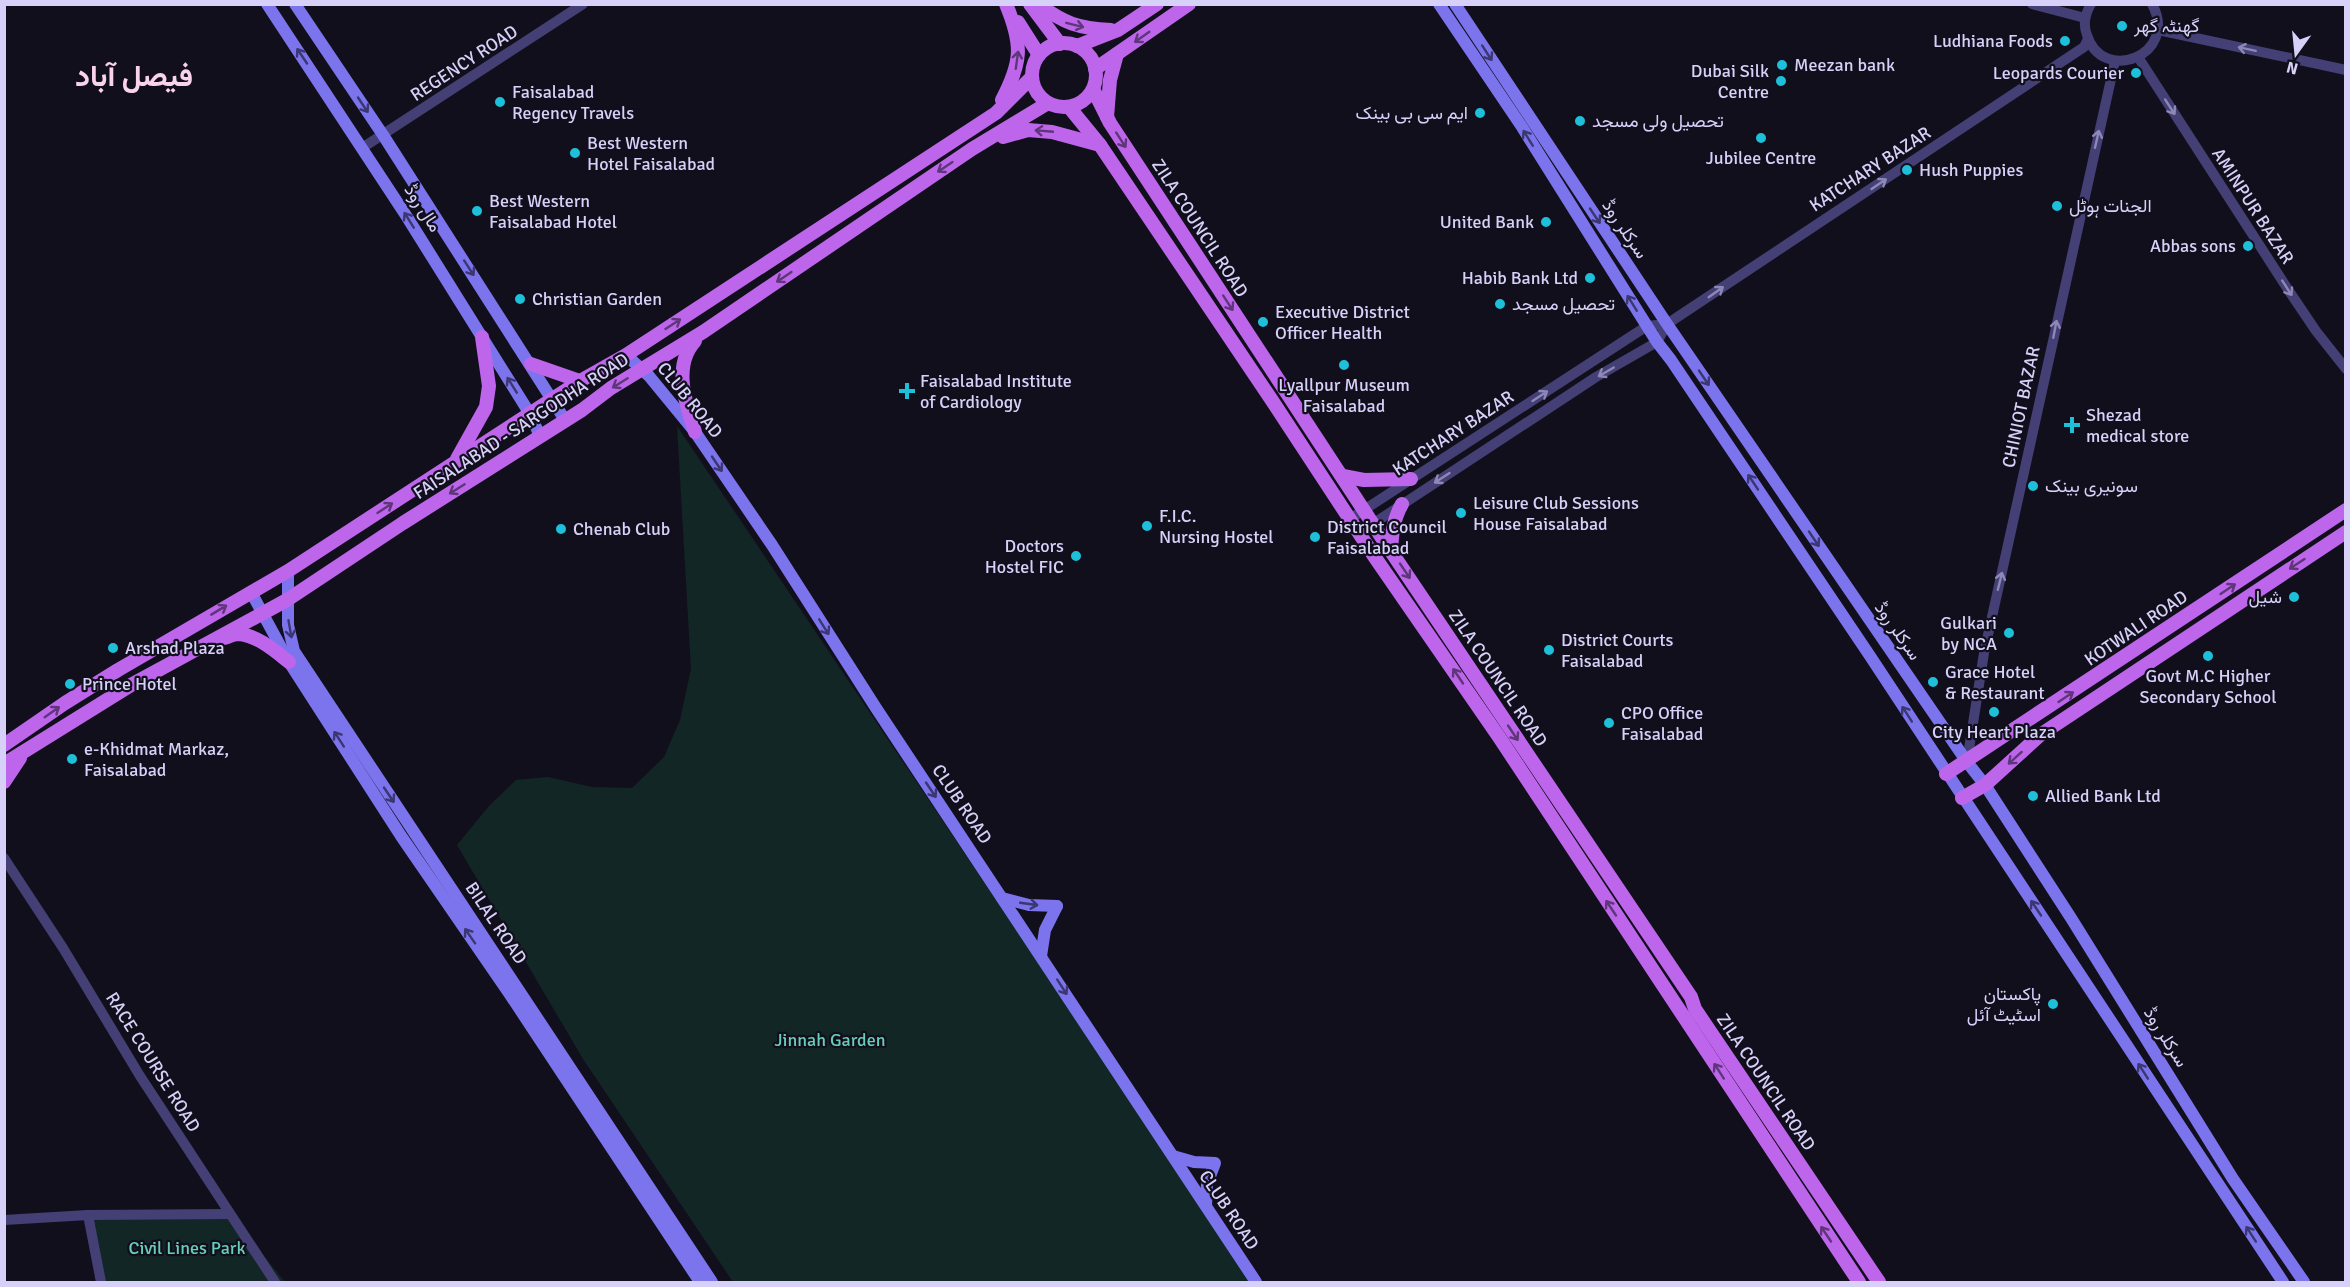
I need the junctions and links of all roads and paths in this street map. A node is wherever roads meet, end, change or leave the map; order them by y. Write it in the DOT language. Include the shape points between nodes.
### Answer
graph roads {
  1 [pos="267,4"];
  2 [pos="295,4"];
  3 [pos="583,4"];
  4 [pos="1007,4"];
  5 [pos="1030,4"];
  6 [pos="1038,4"];
  7 [pos="1157,4"];
  8 [pos="1188,4"];
  9 [pos="1439,4"];
  10 [pos="1455,4"];
  11 [pos="2032,4"];
  12 [pos="2091,4"];
  13 [pos="2152,4"];
  14 [pos="2085,18"];
  15 [pos="1118,30"];
  16 [pos="2158,30"];
  17 [pos="2088,39"];
  18 [pos="1060,44"];
  19 [pos="1077,46"];
  20 [pos="1117,54"];
  21 [pos="1039,55"];
  22 [pos="2138,57"];
  23 [pos="2115,61"];
  24 [pos="1095,69"];
  25 [pos="2346,70"];
  26 [pos="1032,77"];
  27 [pos="1093,89"];
  28 [pos="1048,103"];
  29 [pos="1069,107"];
  30 [pos="996,113"];
  31 [pos="1107,117"];
  32 [pos="383,135"];
  33 [pos="962,135"];
  34 [pos="987,141"];
  35 [pos="1100,145"];
  36 [pos="362,148"];
  37 [pos="972,149"];
  38 [pos="1667,324"];
  39 [pos="1647,326"];
  40 [pos="703,332"];
  41 [pos="482,337"];
  42 [pos="1657,342"];
  43 [pos="626,355"];
  44 [pos="531,363"];
  45 [pos="642,369"];
  46 [pos="2346,369"];
  47 [pos="580,381"];
  48 [pos="552,400"];
  49 [pos="530,414"];
  50 [pos="565,420"];
  51 [pos="695,432"];
  52 [pos="540,436"];
  53 [pos="456,461"];
  54 [pos="1343,476"];
  55 [pos="1411,480"];
  56 [pos="1402,504"];
  57 [pos="1365,509"];
  58 [pos="2346,510"];
  59 [pos="1350,519"];
  60 [pos="1374,523"];
  61 [pos="2346,532"];
  62 [pos="1359,533"];
  63 [pos="1391,551"];
  64 [pos="288,571"];
  65 [pos="251,592"];
  66 [pos="287,600"];
  67 [pos="263,615"];
  68 [pos="211,641"];
  69 [pos="289,662"];
  70 [pos="4,745"];
  71 [pos="25,752"];
  72 [pos="1967,762"];
  73 [pos="4,764"];
  74 [pos="1946,774"];
  75 [pos="4,782"];
  76 [pos="1984,785"];
  77 [pos="1962,798"];
  78 [pos="1584,840"];
  79 [pos="1572,849"];
  80 [pos="4,858"];
  81 [pos="1002,898"];
  82 [pos="1041,956"];
  83 [pos="1173,1156"];
  84 [pos="1206,1207"];
  85 [pos="230,1214"];
  86 [pos="88,1215"];
  87 [pos="4,1220"];
  88 [pos="101,1282"];
  89 [pos="275,1282"];
  90 [pos="700,1282"];
  91 [pos="712,1282"];
  92 [pos="1256,1282"];
  93 [pos="1859,1282"];
  94 [pos="1879,1282"];
  95 [pos="2283,1282"];
  96 [pos="2304,1282"];
  36 -- 1 [label="main road, مال روڈ, one-way"];
  2 -- 32 [label="main road, مال روڈ, one-way"];
  3 -- 32 [label="street, REGENCY ROAD"];
  4 -- 21 [label="main road"];
  30 -- 4 [label="main road, one-way" via="1015,76 1019,53 1017,29"];
  5 -- 18 [label="main road"];
  6 -- 15 [label="main road, one-way" via="1064,22 1089,29"];
  7 -- 15 [label="main road"];
  8 -- 20 [label="main road, one-way"];
  39 -- 9 [label="main road, سرکلر روڈ, one-way"];
  10 -- 38 [label="main road, سرکلر روڈ, one-way"];
  11 -- 14 [label="street"];
  12 -- 14 [label="street"];
  13 -- 16 [label="street"];
  14 -- 17 [label="street"];
  15 -- 19 [label="main road"];
  16 -- 22 [label="street" via="2147,51"];
  25 -- 16 [label="street, one-way"];
  17 -- 23 [label="street" via="2094,49"];
  38 -- 17 [label="street, KATCHARY BAZAR, one-way" via="2074,54"];
  18 -- 19 [label="main road"];
  18 -- 21 [label="main road"];
  19 -- 24 [label="main road" via="1092,60"];
  20 -- 24 [label="main road"];
  20 -- 31 [label="main road"];
  21 -- 26 [label="main road"];
  22 -- 23 [label="street"];
  22 -- 46 [label="street, AMINPUR BAZAR, one-way" via="2289,291"];
  72 -- 23 [label="street, CHINIOT BAZAR, one-way" via="1984,653"];
  24 -- 27 [label="main road"];
  26 -- 28 [label="main road" via="1034,87"];
  26 -- 30 [label="main road, FAISALABAD - SARGODHA ROAD"];
  27 -- 29 [label="main road"];
  27 -- 31 [label="main road, ZILA COUNCIL ROAD"];
  28 -- 29 [label="main road"];
  28 -- 34 [label="main road, FAISALABAD - SARGODHA ROAD"];
  29 -- 35 [label="main road, ZILA COUNCIL ROAD"];
  30 -- 33 [label="main road, FAISALABAD - SARGODHA ROAD"];
  31 -- 54 [label="main road, ZILA COUNCIL ROAD, one-way"];
  32 -- 36 [label="street, REGENCY ROAD"];
  32 -- 44 [label="main road, مال روڈ, one-way"];
  33 -- 37 [label="main road"];
  43 -- 33 [label="main road, FAISALABAD - SARGODHA ROAD, one-way"];
  35 -- 34 [label="main road, one-way" via="1028,130"];
  34 -- 37 [label="main road, FAISALABAD - SARGODHA ROAD"];
  35 -- 59 [label="main road, ZILA COUNCIL ROAD"];
  41 -- 36 [label="main road, مال روڈ, one-way"];
  37 -- 40 [label="main road, FAISALABAD - SARGODHA ROAD, one-way"];
  38 -- 39 [label="street, KATCHARY BAZAR"];
  38 -- 42 [label="street, KATCHARY BAZAR"];
  38 -- 72 [label="main road, سرکلر روڈ, one-way"];
  39 -- 42 [label="main road, سرکلر روڈ"];
  55 -- 39 [label="street, KATCHARY BAZAR, one-way"];
  40 -- 45 [label="main road, FAISALABAD - SARGODHA ROAD"];
  40 -- 51 [label="main road" via="687,349 683,374 683,393"];
  49 -- 41 [label="main road, مال روڈ, one-way"];
  41 -- 53 [label="main road" via="489,386 486,408"];
  42 -- 56 [label="street, KATCHARY BAZAR, one-way" via="1596,377"];
  74 -- 42 [label="main road, سرکلر روڈ, one-way"];
  43 -- 45 [label="main road, CLUB ROAD"];
  43 -- 47 [label="main road, FAISALABAD - SARGODHA ROAD"];
  44 -- 47 [label="main road"];
  44 -- 48 [label="main road, مال روڈ"];
  45 -- 50 [label="main road, FAISALABAD - SARGODHA ROAD, one-way"];
  45 -- 51 [label="main road, CLUB ROAD"];
  47 -- 48 [label="main road, FAISALABAD - SARGODHA ROAD"];
  48 -- 49 [label="main road, FAISALABAD - SARGODHA ROAD"];
  48 -- 50 [label="main road, مال روڈ"];
  49 -- 52 [label="main road, مال روڈ"];
  49 -- 53 [label="main road, FAISALABAD - SARGODHA ROAD"];
  50 -- 52 [label="main road, FAISALABAD - SARGODHA ROAD"];
  51 -- 81 [label="main road, CLUB ROAD, one-way"];
  52 -- 66 [label="main road, FAISALABAD - SARGODHA ROAD, one-way"];
  64 -- 53 [label="main road, FAISALABAD - SARGODHA ROAD, one-way"];
  54 -- 55 [label="main road"];
  54 -- 57 [label="main road, ZILA COUNCIL ROAD"];
  55 -- 57 [label="street, KATCHARY BAZAR"];
  56 -- 60 [label="street, KATCHARY BAZAR"];
  56 -- 63 [label="main road" via="1393,527"];
  57 -- 59 [label="street, KATCHARY BAZAR"];
  57 -- 60 [label="main road, ZILA COUNCIL ROAD"];
  72 -- 58 [label="main road, KOTWALI ROAD, one-way"];
  59 -- 62 [label="main road, ZILA COUNCIL ROAD"];
  60 -- 62 [label="street, KATCHARY BAZAR"];
  60 -- 63 [label="main road, ZILA COUNCIL ROAD"];
  61 -- 76 [label="main road, KOTWALI ROAD, one-way" via="2040,735"];
  79 -- 62 [label="main road, ZILA COUNCIL ROAD, one-way"];
  63 -- 78 [label="main road, ZILA COUNCIL ROAD, one-way"];
  64 -- 65 [label="main road, FAISALABAD - SARGODHA ROAD"];
  64 -- 66 [label="main road, BILAL ROAD"];
  65 -- 67 [label="main road, BILAL ROAD"];
  70 -- 65 [label="main road, FAISALABAD - SARGODHA ROAD, one-way" via="82,692"];
  66 -- 67 [label="main road, FAISALABAD - SARGODHA ROAD"];
  66 -- 91 [label="main road, BILAL ROAD, one-way" via="294,651"];
  67 -- 68 [label="main road, FAISALABAD - SARGODHA ROAD"];
  67 -- 69 [label="main road, BILAL ROAD"];
  68 -- 69 [label="main road" via="238,634 269,647"];
  68 -- 71 [label="main road, FAISALABAD - SARGODHA ROAD" via="131,685"];
  90 -- 69 [label="main road, BILAL ROAD, one-way"];
  71 -- 73 [label="main road, FAISALABAD - SARGODHA ROAD"];
  71 -- 75 [label="main road"];
  72 -- 74 [label="main road, KOTWALI ROAD"];
  72 -- 76 [label="main road, سرکلر روڈ"];
  74 -- 77 [label="main road, سرکلر روڈ"];
  76 -- 77 [label="main road, KOTWALI ROAD"];
  76 -- 96 [label="main road, سرکلر روڈ" via="2233,1179"];
  95 -- 77 [label="main road, سرکلر روڈ, one-way"];
  78 -- 79 [label="main road"];
  78 -- 94 [label="main road, ZILA COUNCIL ROAD"];
  93 -- 79 [label="main road, ZILA COUNCIL ROAD, one-way"];
  80 -- 85 [label="street, RACE COURSE ROAD"];
  81 -- 82 [label="main road, CLUB ROAD"];
  81 -- 82 [label="main road, one-way" via="1029,905 1057,906 1045,930"];
  82 -- 83 [label="main road, CLUB ROAD, one-way"];
  83 -- 84 [label="main road, CLUB ROAD"];
  83 -- 84 [label="main road" via="1215,1163 1207,1184"];
  84 -- 92 [label="main road, CLUB ROAD"];
  85 -- 86 [label="street"];
  85 -- 89 [label="street, RACE COURSE ROAD"];
  86 -- 87 [label="street"];
  86 -- 88 [label="street"];
}
